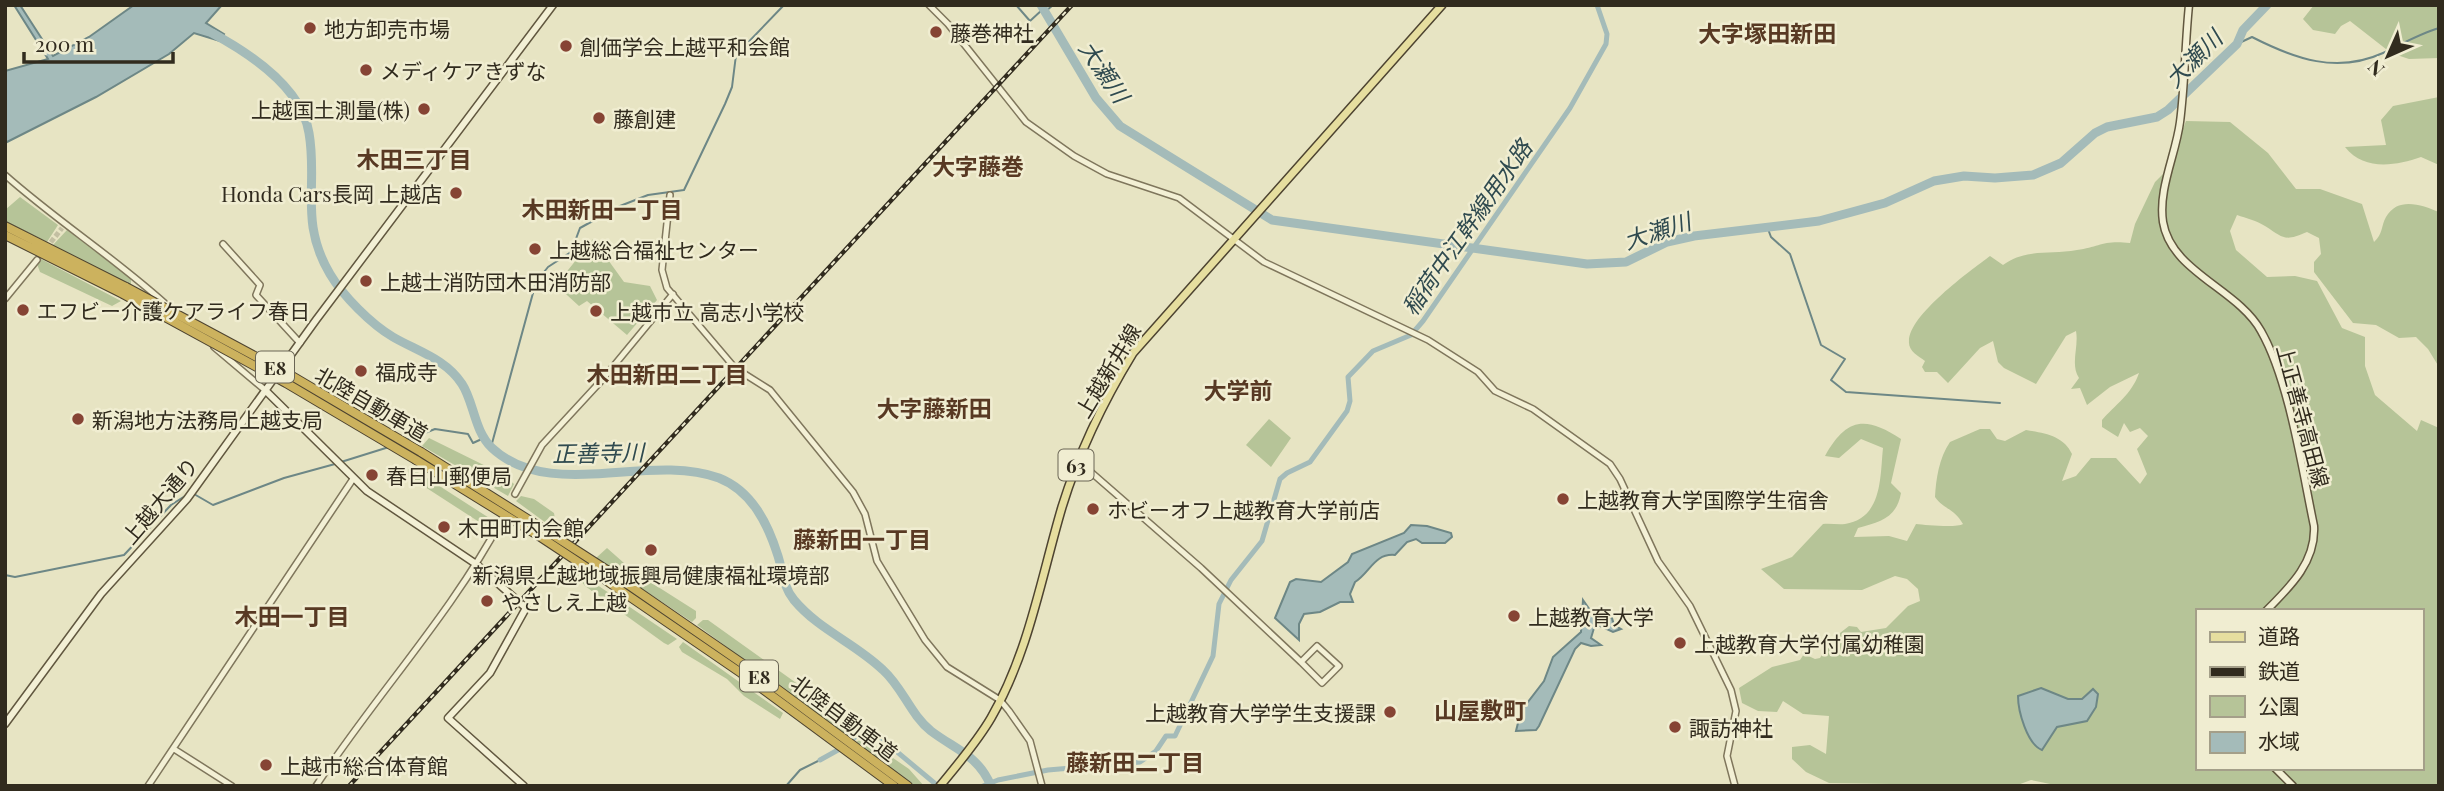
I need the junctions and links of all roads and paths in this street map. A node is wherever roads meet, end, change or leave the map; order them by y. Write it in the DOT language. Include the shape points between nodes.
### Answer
graph roads {
  1 [pos="553,5"];
  2 [pos="929,5"];
  3 [pos="1442,5"];
  4 [pos="2189,5"];
  5 [pos="5,175"];
  6 [pos="670,195"];
  7 [pos="5,226"];
  8 [pos="5,235"];
  9 [pos="1235,238"];
  10 [pos="223,244"];
  11 [pos="37,260"];
  12 [pos="125,290"];
  13 [pos="673,294"];
  14 [pos="5,299"];
  15 [pos="300,343"];
  16 [pos="265,390"];
  17 [pos="1077,460"];
  18 [pos="353,479"];
  19 [pos="515,494"];
  20 [pos="502,519"];
  21 [pos="476,565"];
  22 [pos="604,574"];
  23 [pos="2268,609"];
  24 [pos="1301,662"];
  25 [pos="1000,699"];
  26 [pos="5,724"];
  27 [pos="174,749"];
  28 [pos="2277,770"];
  29 [pos="148,786"];
  30 [pos="232,786"];
  31 [pos="316,786"];
  32 [pos="524,786"];
  33 [pos="894,786"];
  34 [pos="908,786"];
  35 [pos="940,786"];
  36 [pos="1042,786"];
  37 [pos="1735,786"];
  38 [pos="2293,786"];
  1 -- 15 [label="main road, 上越大通り"];
  2 -- 9 [label="street" via="1038,132 1107,174 1179,198"];
  3 -- 9 [label="main road, 上越新井線 / 63"];
  4 -- 23 [label="main road, 上正善寺高田線" via="2181,109 2163,221 2182,256 2234,298 2261,331 2276,365 2314,526 2307,561"];
  5 -- 16 [label="street" via="63,226 118,262"];
  6 -- 13 [label="street" via="662,270"];
  7 -- 12 [label="highway, 北陸自動車道 / E8"];
  8 -- 12 [label="highway, 北陸自動車道 / E8"];
  9 -- 17 [label="main road, 上越新井線 / 63" via="1133,353"];
  9 -- 37 [label="street" via="1264,262 1427,340 1478,372 1495,391 1533,409 1610,464 1658,561 1690,606 1731,690 1736,711 1727,755"];
  10 -- 15 [label="street" via="260,285 256,295"];
  11 -- 14 [label="street"];
  12 -- 22 [label="highway, 北陸自動車道 / E8, bridge" via="269,364"];
  13 -- 19 [label="street" via="537,452"];
  13 -- 25 [label="street" via="731,364 769,390 853,492 865,514 877,561 933,652 947,667"];
  15 -- 16 [label="main road, 上越大通り"];
  16 -- 18 [label="main road"];
  16 -- 26 [label="main road, 上越大通り" via="187,499 108,586"];
  17 -- 24 [label="street"];
  17 -- 25 [label="main road, 上越新井線 / 63" via="1024,646"];
  18 -- 21 [label="main road"];
  18 -- 27 [label="street"];
  20 -- 21 [label="street"];
  21 -- 31 [label="street" via="356,724"];
  21 -- 32 [label="main road" via="526,608 490,673 448,718"];
  22 -- 33 [label="highway, 北陸自動車道 / E8"];
  22 -- 34 [label="highway, 北陸自動車道 / E8" via="746,666"];
  24 -- 24 [label="street" via="1317,646 1339,666 1322,683"];
  25 -- 35 [label="main road, 上越新井線 / 63"];
  25 -- 36 [label="street" via="1030,741"];
  27 -- 29 [label="street"];
  27 -- 30 [label="street"];
  28 -- 38 [label="main road"];
}
